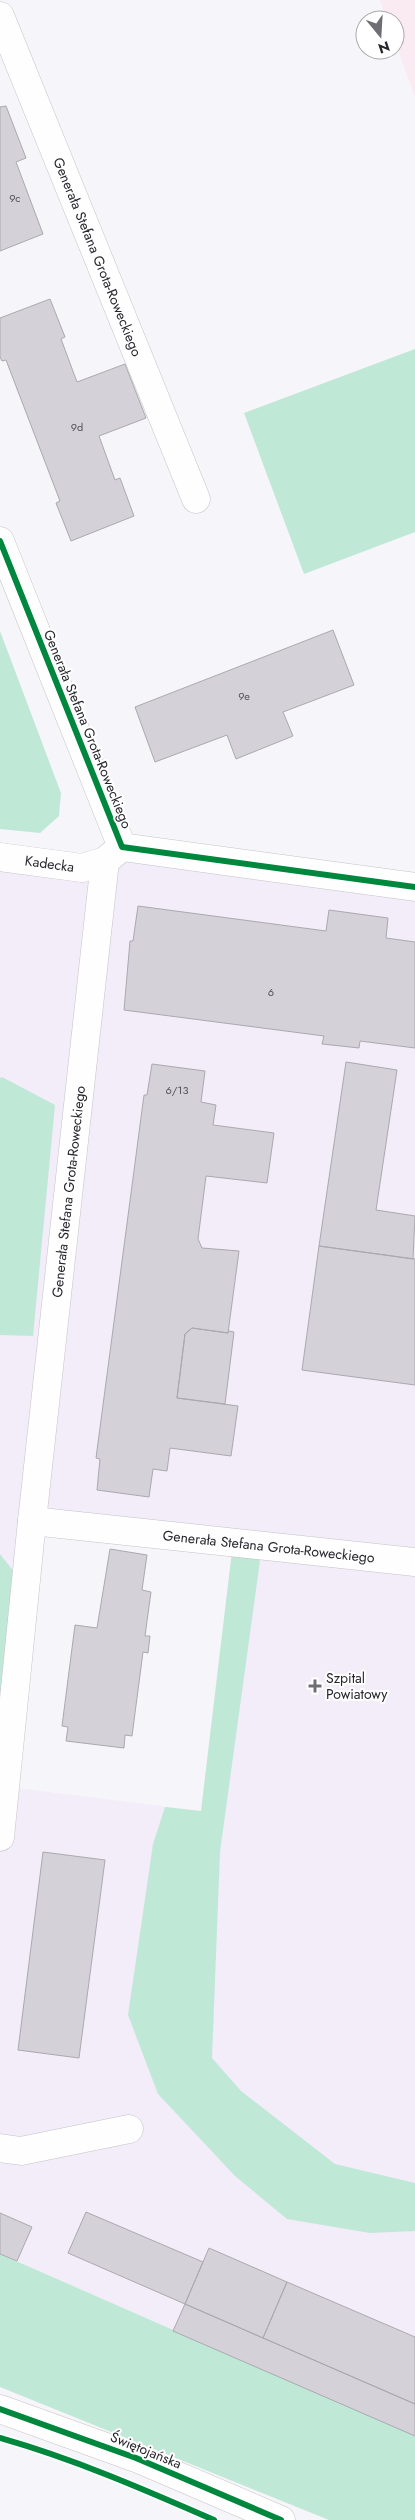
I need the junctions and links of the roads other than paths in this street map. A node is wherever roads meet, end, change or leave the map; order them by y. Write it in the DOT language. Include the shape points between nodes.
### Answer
graph roads {
  1 [pos="0,16"];
  2 [pos="196,499"];
  3 [pos="0,541"];
  4 [pos="114,854"];
  5 [pos="0,857"];
  6 [pos="415,887"];
  7 [pos="32,1521"];
  8 [pos="415,1562"];
  9 [pos="0,1837"];
  10 [pos="129,2129"];
  11 [pos="0,2148"];
  12 [pos="0,2410"];
  13 [pos="281,2520"];
  1 -- 2 [label="street, Generała Stefana Grota-Roweckiego"];
  3 -- 4 [label="street, Generała Stefana Grota-Roweckiego"];
  4 -- 5 [label="street, Kadecka" via="82,868"];
  4 -- 6 [label="street, Generała Stefana Grota-Roweckiego"];
  4 -- 7 [label="street, Generała Stefana Grota-Roweckiego"];
  7 -- 8 [label="street, Generała Stefana Grota-Roweckiego"];
  7 -- 9 [label="street, Generała Stefana Grota-Roweckiego"];
  10 -- 11 [label="street" via="21,2150"];
  12 -- 13 [label="street, Świętojańska" via="136,2458"];
}
